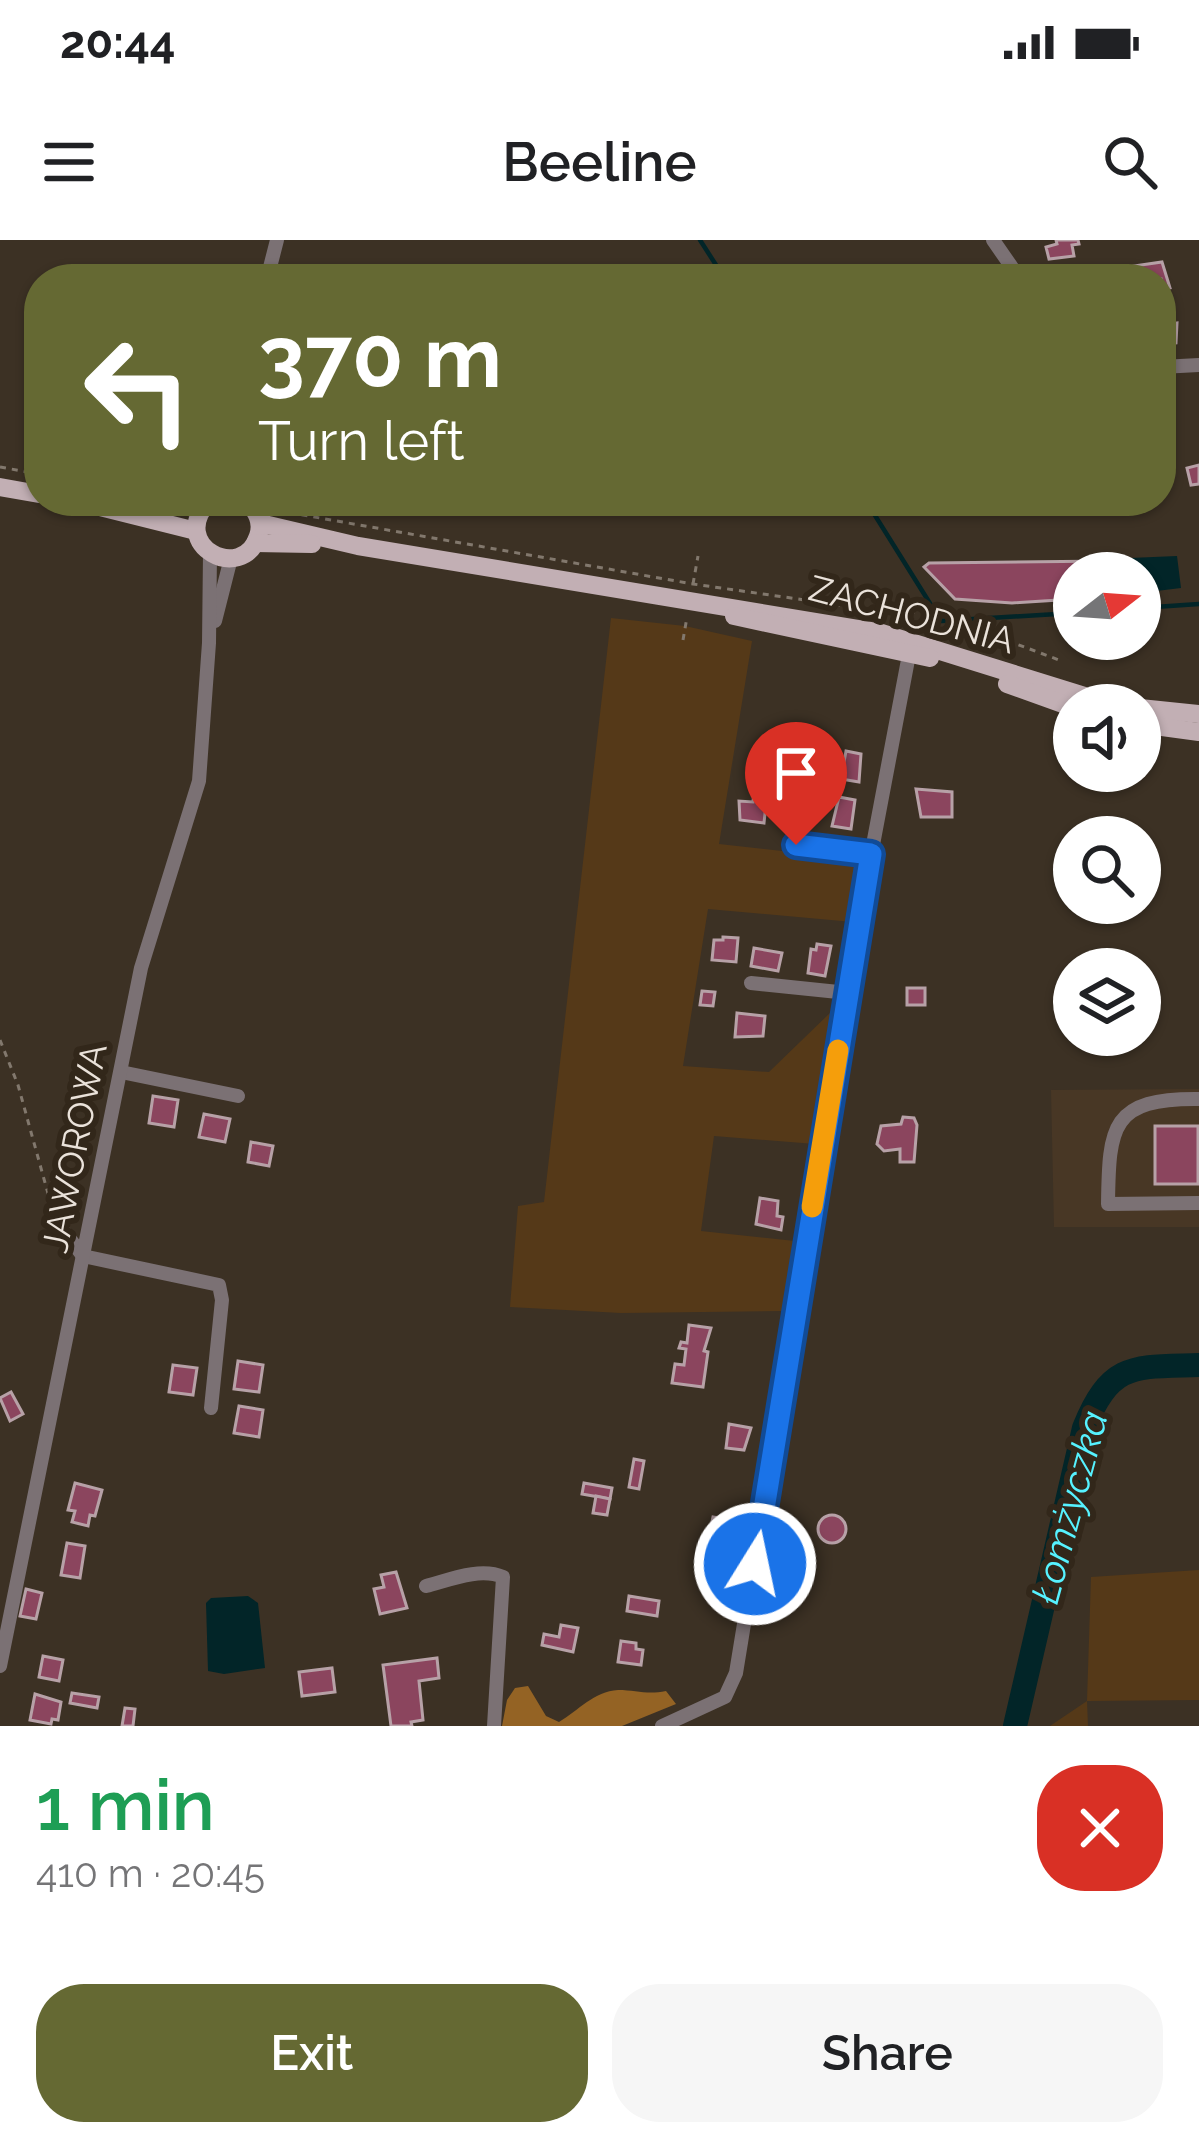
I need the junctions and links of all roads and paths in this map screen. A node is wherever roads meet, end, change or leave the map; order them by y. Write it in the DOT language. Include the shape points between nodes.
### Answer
graph roads {
  1 [pos="136,516"];
  2 [pos="201,516"];
  3 [pos="256,516"];
  4 [pos="309,516"];
  5 [pos="260,523"];
  6 [pos="196,531"];
  7 [pos="255,543"];
  8 [pos="358,546"];
  9 [pos="210,553"];
  10 [pos="231,558"];
  11 [pos="873,589"];
  12 [pos="851,610"];
  13 [pos="209,644"];
  14 [pos="910,647"];
  15 [pos="1053,657"];
  16 [pos="983,664"];
  17 [pos="1053,686"];
  18 [pos="1053,701"];
  19 [pos="1161,710"];
  20 [pos="1199,714"];
  21 [pos="1161,726"];
  22 [pos="1199,731"];
  23 [pos="796,845"];
  24 [pos="871,854"];
  25 [pos="751,983"];
  26 [pos="848,993"];
  27 [pos="0,1040"];
  28 [pos="122,1072"];
  29 [pos="238,1096"];
  30 [pos="1199,1099"];
  31 [pos="1199,1204"];
  32 [pos="56,1221"];
  33 [pos="83,1256"];
  34 [pos="212,1408"];
  35 [pos="426,1586"];
  36 [pos="0,1666"];
  37 [pos="494,1726"];
  38 [pos="662,1726"];
  1 -- 6 [label="main road"];
  2 -- 6 [label="main road"];
  3 -- 5 [label="main road"];
  4 -- 12 [label="path"];
  5 -- 7 [label="main road"];
  5 -- 8 [label="main road, ZACHODNIA"];
  6 -- 9 [label="main road"];
  7 -- 8 [label="main road, ZACHODNIA"];
  7 -- 10 [label="main road"];
  8 -- 14 [label="main road, ZACHODNIA"];
  9 -- 10 [label="main road"];
  9 -- 13 [label="street, JAWOROWA"];
  10 -- 13 [label="street, JAWOROWA"];
  11 -- 14 [label="path" via="884,605 913,610"];
  13 -- 28 [label="street, JAWOROWA" via="193,813 141,968"];
  14 -- 16 [label="main road, ZACHODNIA"];
  14 -- 18 [label="main road, ZACHODNIA"];
  14 -- 24 [label="street"];
  15 -- 16 [label="path" via="1004,639 992,643"];
  16 -- 17 [label="main road, ZACHODNIA"];
  19 -- 20 [label="main road"];
  21 -- 22 [label="main road"];
  23 -- 24 [label="street"];
  24 -- 26 [label="street"];
  25 -- 26 [label="street"];
  26 -- 38 [label="street" via="736,1672 725,1697"];
  27 -- 32 [label="path"];
  28 -- 29 [label="street"];
  28 -- 33 [label="street, JAWOROWA"];
  30 -- 31 [label="street" via="1161,1098 1122,1119 1109,1146 1108,1204"];
  32 -- 33 [label="street"];
  33 -- 34 [label="street" via="219,1286"];
  33 -- 36 [label="street, JAWOROWA"];
  35 -- 37 [label="street" via="503,1577"];
}
